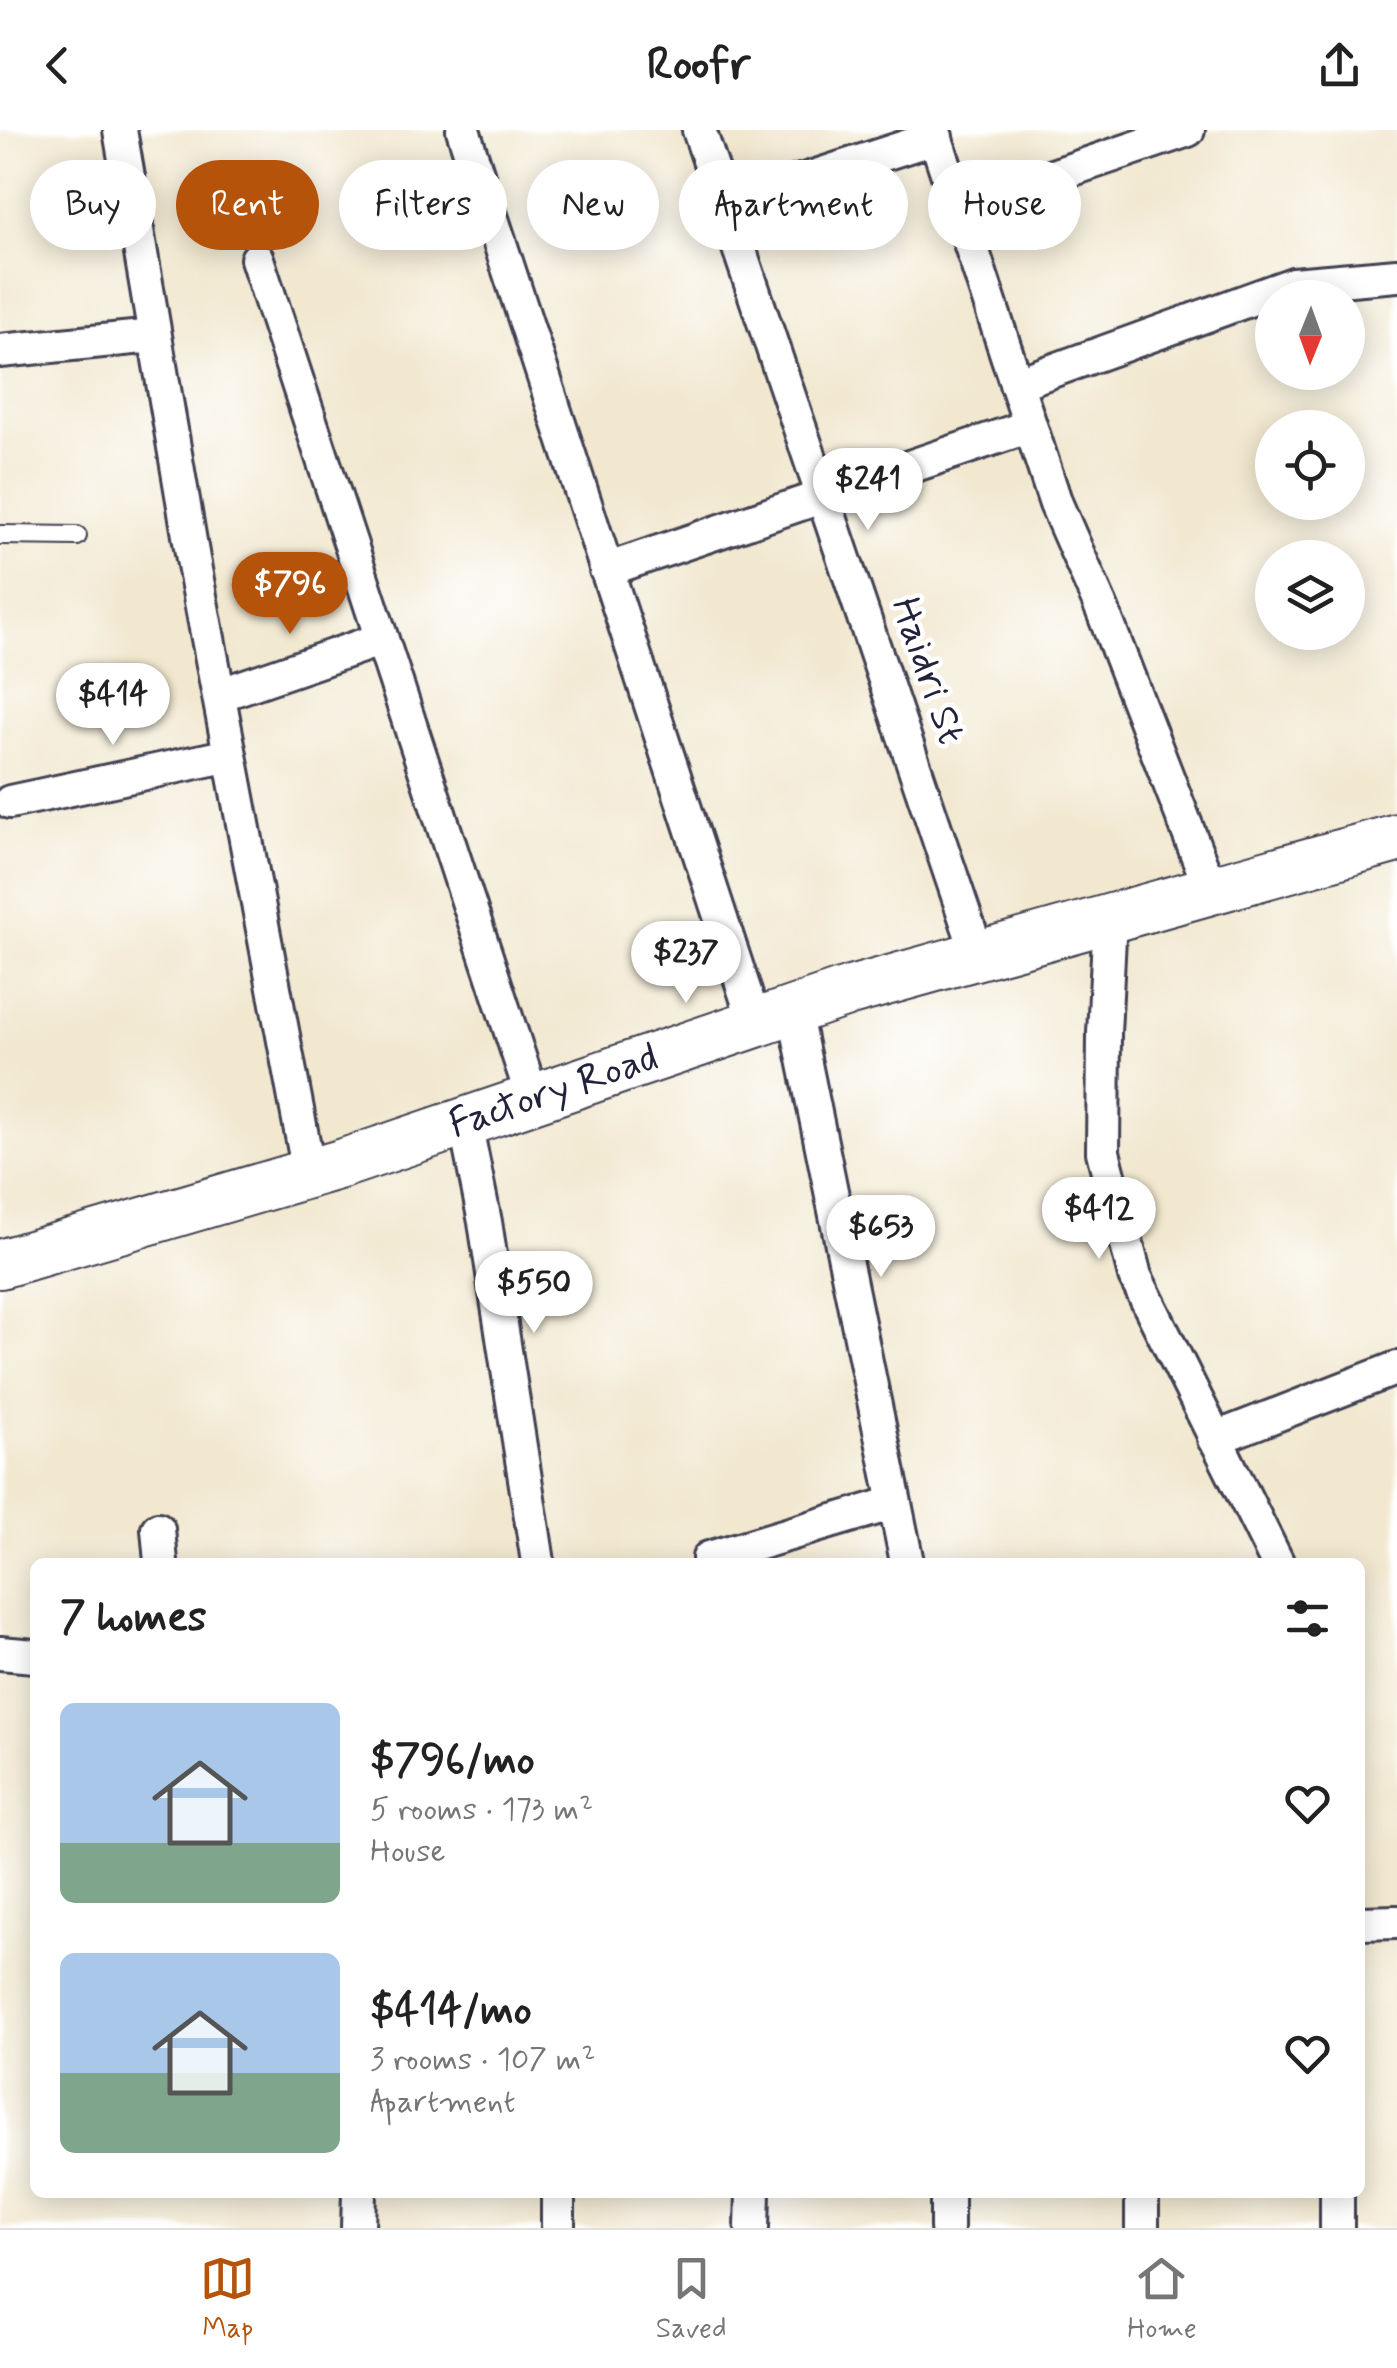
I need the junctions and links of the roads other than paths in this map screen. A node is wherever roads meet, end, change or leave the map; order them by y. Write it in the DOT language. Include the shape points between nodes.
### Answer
graph roads {
  1 [pos="120,130"];
  2 [pos="463,130"];
  3 [pos="698,130"];
  4 [pos="1188,130"];
  5 [pos="935,134"];
  6 [pos="708,160"];
  7 [pos="859,160"];
  8 [pos="943,160"];
  9 [pos="1081,166"];
  10 [pos="739,250"];
  11 [pos="972,250"];
  12 [pos="258,258"];
  13 [pos="1397,275"];
  14 [pos="154,336"];
  15 [pos="0,351"];
  16 [pos="1016,384"];
  17 [pos="1030,426"];
  18 [pos="822,496"];
  19 [pos="0,535"];
  20 [pos="77,536"];
  21 [pos="606,570"];
  22 [pos="382,639"];
  23 [pos="218,695"];
  24 [pos="230,755"];
  25 [pos="10,802"];
  26 [pos="1397,838"];
  27 [pos="1212,890"];
  28 [pos="1110,918"];
  29 [pos="978,955"];
  30 [pos="774,1017"];
  31 [pos="533,1098"];
  32 [pos="464,1122"];
  33 [pos="309,1173"];
  34 [pos="0,1264"];
  35 [pos="1397,1368"];
  36 [pos="1214,1439"];
  37 [pos="894,1502"];
  38 [pos="158,1530"];
  39 [pos="161,1558"];
  40 [pos="537,1558"];
  41 [pos="712,1558"];
  42 [pos="905,1558"];
  43 [pos="1275,1558"];
  44 [pos="0,1653"];
  45 [pos="30,1656"];
  46 [pos="1397,1922"];
  47 [pos="1365,1923"];
  48 [pos="358,2198"];
  49 [pos="558,2198"];
  50 [pos="752,2198"];
  51 [pos="947,2198"];
  52 [pos="1142,2198"];
  53 [pos="1337,2198"];
  54 [pos="358,2228"];
  55 [pos="558,2228"];
  56 [pos="752,2228"];
  57 [pos="946,2228"];
  58 [pos="1142,2228"];
  59 [pos="1336,2228"];
  1 -- 14 [label="street"];
  2 -- 21 [label="street"];
  3 -- 6 [label="street, Haidri St"];
  4 -- 9 [label="street"];
  5 -- 7 [label="street"];
  5 -- 8 [label="street"];
  10 -- 18 [label="street, Haidri St"];
  11 -- 16 [label="street"];
  12 -- 22 [label="street"];
  13 -- 16 [label="street" via="1293,284"];
  14 -- 15 [label="street"];
  14 -- 23 [label="street"];
  16 -- 17 [label="street"];
  17 -- 18 [label="street"];
  17 -- 27 [label="street"];
  18 -- 21 [label="street"];
  18 -- 29 [label="street, Haidri St"];
  19 -- 20 [label="lane"];
  21 -- 30 [label="street"];
  22 -- 23 [label="street"];
  22 -- 31 [label="street"];
  23 -- 24 [label="street"];
  24 -- 25 [label="street"];
  24 -- 33 [label="street"];
  26 -- 27 [label="main road, Factory Road"];
  27 -- 28 [label="main road, Factory Road"];
  28 -- 29 [label="main road, Factory Road"];
  28 -- 36 [label="street" via="1104,1152 1135,1276"];
  29 -- 30 [label="main road, Factory Road"];
  30 -- 31 [label="main road, Factory Road"];
  30 -- 37 [label="street"];
  31 -- 32 [label="main road, Factory Road"];
  32 -- 33 [label="main road, Factory Road"];
  32 -- 40 [label="street"];
  33 -- 34 [label="main road, Factory Road"];
  35 -- 36 [label="street"];
  36 -- 43 [label="street"];
  37 -- 41 [label="street"];
  37 -- 42 [label="street"];
  38 -- 39 [label="street"];
  44 -- 45 [label="street"];
  46 -- 47 [label="street"];
  48 -- 54 [label="street"];
  49 -- 55 [label="street"];
  50 -- 56 [label="street"];
  51 -- 57 [label="street"];
  52 -- 58 [label="street"];
  53 -- 59 [label="street"];
}
